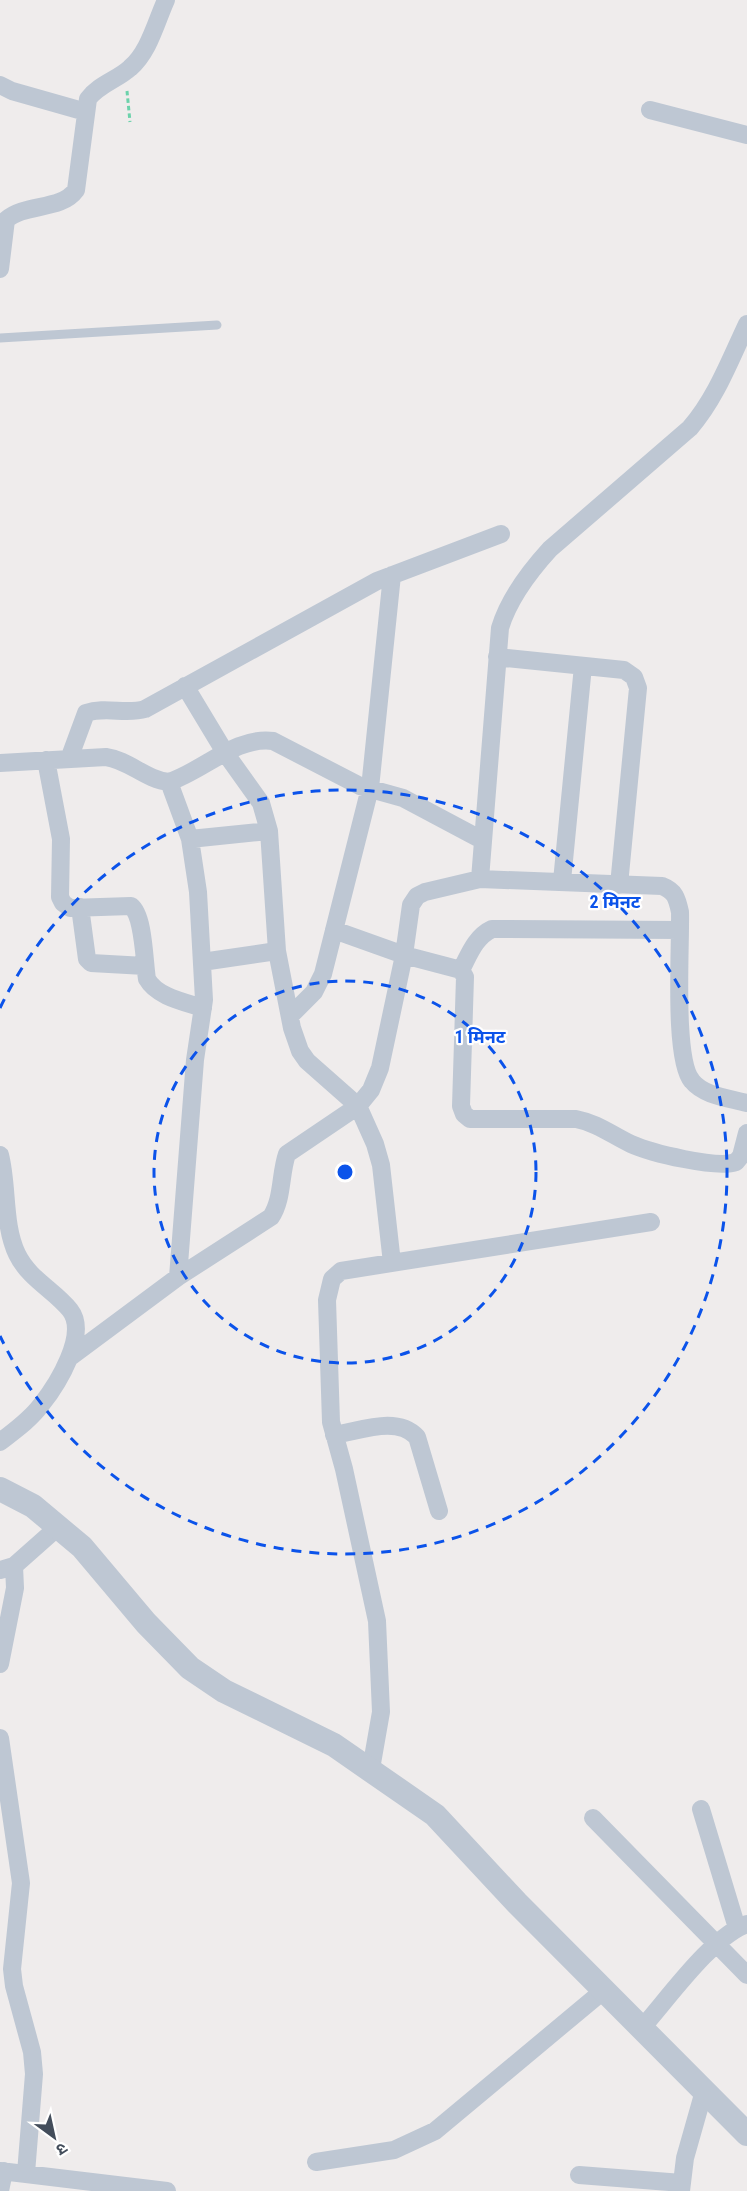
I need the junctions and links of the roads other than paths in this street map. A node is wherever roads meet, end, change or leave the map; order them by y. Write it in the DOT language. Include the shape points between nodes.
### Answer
graph roads {
  1 [pos="166,0"];
  2 [pos="0,85"];
  3 [pos="650,110"];
  4 [pos="86,112"];
  5 [pos="747,135"];
  6 [pos="0,269"];
  7 [pos="747,324"];
  8 [pos="217,325"];
  9 [pos="0,338"];
  10 [pos="501,534"];
  11 [pos="392,575"];
  12 [pos="497,657"];
  13 [pos="583,666"];
  14 [pos="185,686"];
  15 [pos="226,754"];
  16 [pos="69,759"];
  17 [pos="46,760"];
  18 [pos="0,763"];
  19 [pos="169,782"];
  20 [pos="370,788"];
  21 [pos="269,831"];
  22 [pos="190,839"];
  23 [pos="482,840"];
  24 [pos="480,879"];
  25 [pos="562,881"];
  26 [pos="619,885"];
  27 [pos="80,907"];
  28 [pos="334,930"];
  29 [pos="680,930"];
  30 [pos="277,951"];
  31 [pos="404,956"];
  32 [pos="202,963"];
  33 [pos="145,966"];
  34 [pos="461,970"];
  35 [pos="203,1008"];
  36 [pos="290,1016"];
  37 [pos="747,1103"];
  38 [pos="358,1106"];
  39 [pos="747,1133"];
  40 [pos="0,1155"];
  41 [pos="651,1222"];
  42 [pos="392,1263"];
  43 [pos="178,1276"];
  44 [pos="69,1358"];
  45 [pos="333,1435"];
  46 [pos="0,1442"];
  47 [pos="0,1489"];
  48 [pos="439,1511"];
  49 [pos="58,1527"];
  50 [pos="7,1568"];
  51 [pos="0,1664"];
  52 [pos="0,1738"];
  53 [pos="371,1769"];
  54 [pos="701,1809"];
  55 [pos="593,1818"];
  56 [pos="742,1926"];
  57 [pos="717,1943"];
  58 [pos="747,1975"];
  59 [pos="603,1991"];
  60 [pos="641,2029"];
  61 [pos="704,2091"];
  62 [pos="747,2134"];
  63 [pos="316,2162"];
  64 [pos="2,2171"];
  65 [pos="26,2173"];
  66 [pos="579,2175"];
  67 [pos="681,2187"];
  68 [pos="0,2191"];
  69 [pos="166,2191"];
  1 -- 4 [label="street" via="131,68 93,91"];
  2 -- 4 [label="street"];
  3 -- 5 [label="street"];
  4 -- 6 [label="street" via="79,186 65,200 20,210 6,220"];
  7 -- 12 [label="street" via="712,399 690,428 537,563 506,608"];
  8 -- 9 [label="lane"];
  10 -- 11 [label="street"];
  11 -- 14 [label="street"];
  11 -- 20 [label="street"];
  12 -- 13 [label="street"];
  12 -- 23 [label="street"];
  13 -- 25 [label="street"];
  13 -- 26 [label="street" via="624,670 638,687"];
  14 -- 15 [label="street"];
  14 -- 16 [label="street" via="136,712 86,713"];
  15 -- 19 [label="street"];
  15 -- 20 [label="street" via="245,744 273,741"];
  15 -- 21 [label="street" via="261,803"];
  16 -- 17 [label="street"];
  16 -- 19 [label="street" via="115,758 159,781"];
  17 -- 18 [label="street"];
  17 -- 27 [label="street" via="61,839 60,897 70,908"];
  19 -- 22 [label="street"];
  20 -- 23 [label="street" via="403,798"];
  20 -- 28 [label="street"];
  21 -- 22 [label="street"];
  21 -- 30 [label="street"];
  22 -- 32 [label="street"];
  23 -- 24 [label="street"];
  24 -- 25 [label="street"];
  24 -- 31 [label="street" via="417,896 411,904"];
  25 -- 26 [label="street"];
  26 -- 29 [label="street" via="670,889 680,912"];
  27 -- 33 [label="street" via="87,959 91,963"];
  27 -- 33 [label="street" via="125,904 136,910"];
  28 -- 31 [label="street"];
  28 -- 36 [label="street" via="320,984"];
  29 -- 34 [label="street" via="492,929 477,941"];
  29 -- 37 [label="street" via="681,1040 687,1074 693,1083 711,1094"];
  30 -- 32 [label="street"];
  30 -- 36 [label="street"];
  31 -- 34 [label="street"];
  31 -- 38 [label="street" via="380,1068 371,1090"];
  32 -- 35 [label="street"];
  33 -- 35 [label="street" via="150,985"];
  34 -- 39 [label="street" via="465,977 461,1106 470,1119 584,1120 634,1145 715,1166 736,1162"];
  35 -- 43 [label="street" via="195,1060"];
  36 -- 38 [label="street" via="300,1051"];
  38 -- 42 [label="street" via="381,1165"];
  38 -- 43 [label="street" via="287,1154 278,1207 272,1217"];
  40 -- 44 [label="street" via="16,1252 24,1267 75,1318 77,1333"];
  41 -- 42 [label="street"];
  42 -- 45 [label="street" via="341,1271 332,1279 327,1300"];
  43 -- 44 [label="street"];
  44 -- 46 [label="street" via="41,1405"];
  45 -- 48 [label="street" via="397,1424 409,1428 417,1437"];
  45 -- 53 [label="street" via="344,1468 376,1621 381,1712"];
  47 -- 49 [label="street" via="33,1506"];
  49 -- 50 [label="street"];
  49 -- 53 [label="street" via="82,1547 190,1668 224,1691 334,1745"];
  50 -- 51 [label="street" via="15,1588"];
  52 -- 65 [label="street" via="21,1883 12,1969 34,2074"];
  53 -- 59 [label="street" via="435,1815"];
  54 -- 56 [label="street"];
  55 -- 57 [label="street"];
  56 -- 57 [label="street"];
  57 -- 58 [label="street"];
  57 -- 60 [label="street"];
  59 -- 60 [label="street"];
  59 -- 63 [label="street" via="435,2131 394,2150"];
  60 -- 61 [label="street"];
  61 -- 62 [label="street"];
  61 -- 67 [label="street"];
  64 -- 65 [label="street"];
  64 -- 68 [label="street"];
  65 -- 69 [label="street"];
  66 -- 67 [label="street"];
}
